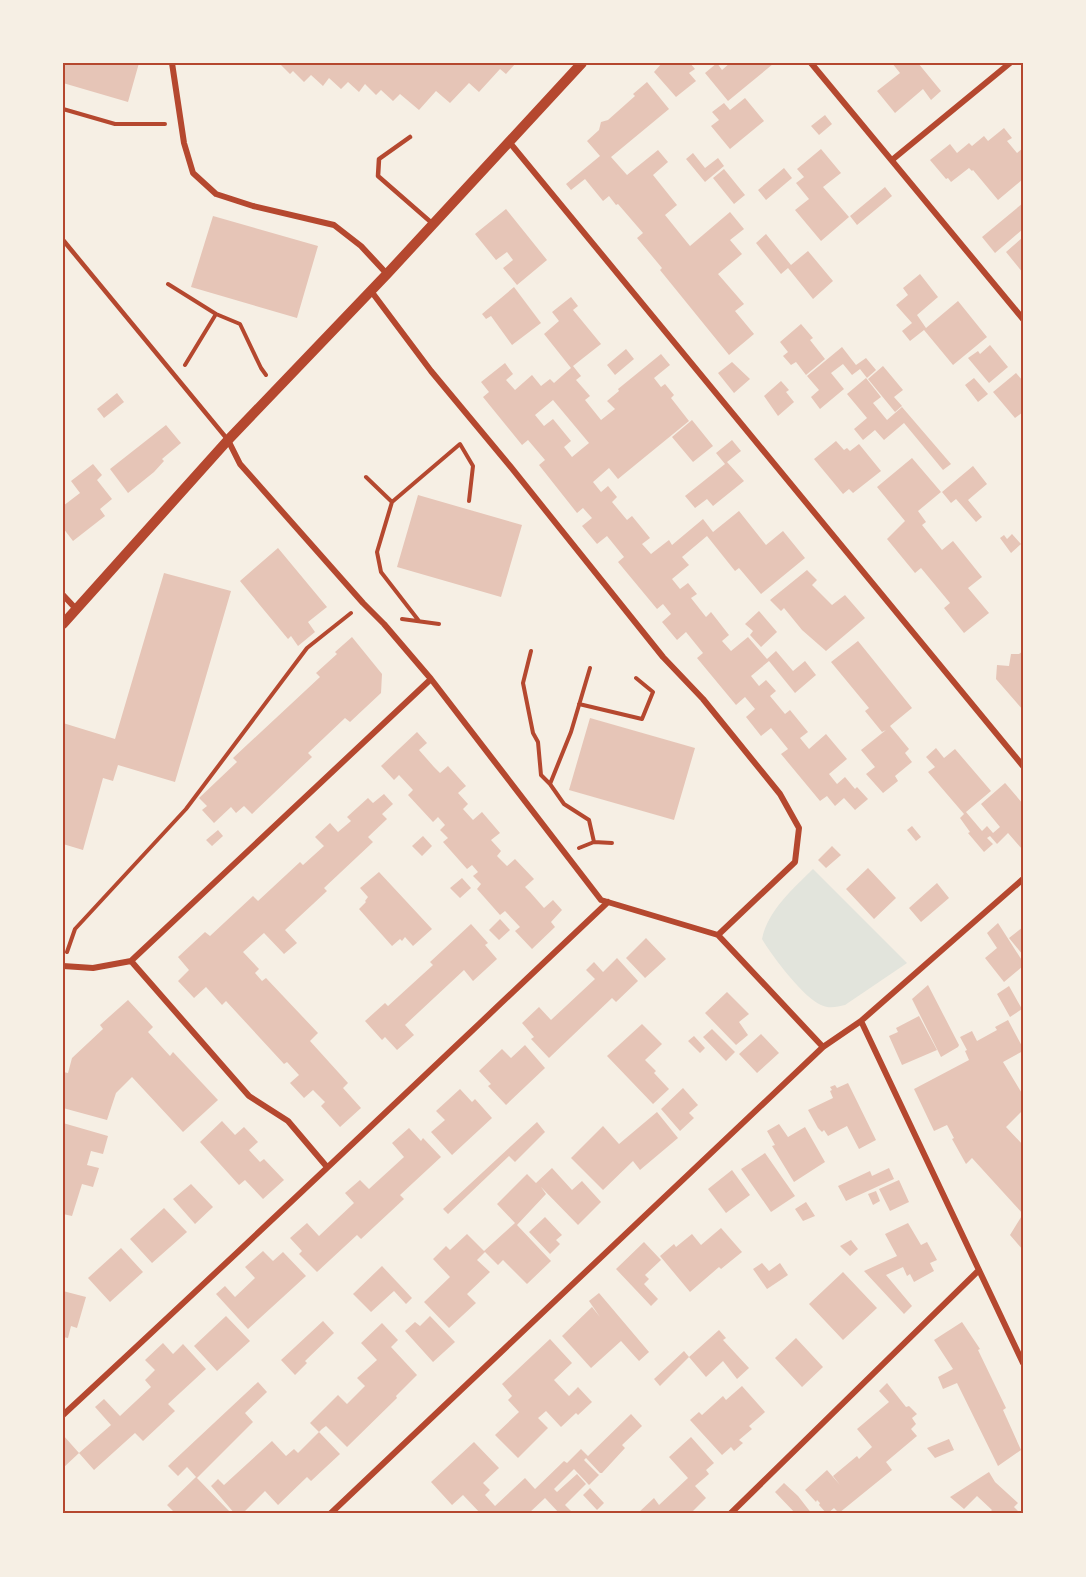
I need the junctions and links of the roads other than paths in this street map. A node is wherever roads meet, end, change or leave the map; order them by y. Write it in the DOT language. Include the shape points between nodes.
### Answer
graph roads {
  1 [pos="172,63"];
  2 [pos="582,63"];
  3 [pos="811,63"];
  4 [pos="1010,63"];
  5 [pos="410,137"];
  6 [pos="510,143"];
  7 [pos="892,160"];
  8 [pos="433,224"];
  9 [pos="63,240"];
  10 [pos="387,274"];
  11 [pos="371,291"];
  12 [pos="1023,319"];
  13 [pos="228,440"];
  14 [pos="63,595"];
  15 [pos="77,610"];
  16 [pos="63,624"];
  17 [pos="431,679"];
  18 [pos="1023,766"];
  19 [pos="1023,879"];
  20 [pos="608,902"];
  21 [pos="718,935"];
  22 [pos="131,961"];
  23 [pos="63,966"];
  24 [pos="861,1021"];
  25 [pos="823,1047"];
  26 [pos="327,1167"];
  27 [pos="979,1270"];
  28 [pos="1023,1363"];
  29 [pos="63,1415"];
  30 [pos="330,1514"];
  31 [pos="730,1514"];
  1 -- 10 [label="street" via="184,143 193,173 216,194 334,225"];
  2 -- 6 [label="street"];
  3 -- 7 [label="street"];
  4 -- 7 [label="street"];
  5 -- 8 [label="lane" via="379,159 378,176"];
  6 -- 8 [label="street"];
  6 -- 18 [label="street"];
  7 -- 12 [label="street"];
  8 -- 10 [label="street"];
  9 -- 13 [label="lane"];
  10 -- 11 [label="street"];
  11 -- 13 [label="street"];
  11 -- 21 [label="street" via="663,657 703,699 780,794 799,828 795,862"];
  13 -- 15 [label="street"];
  13 -- 17 [label="street" via="240,464"];
  14 -- 15 [label="street"];
  15 -- 16 [label="street"];
  17 -- 20 [label="street" via="566,857 601,900"];
  17 -- 22 [label="street"];
  19 -- 24 [label="street"];
  20 -- 21 [label="street"];
  20 -- 26 [label="street"];
  21 -- 25 [label="street"];
  22 -- 23 [label="street" via="93,968"];
  22 -- 26 [label="street" via="249,1096 288,1121"];
  24 -- 25 [label="street"];
  24 -- 27 [label="street"];
  25 -- 30 [label="street"];
  26 -- 29 [label="street"];
  27 -- 28 [label="street"];
  27 -- 31 [label="street"];
}
